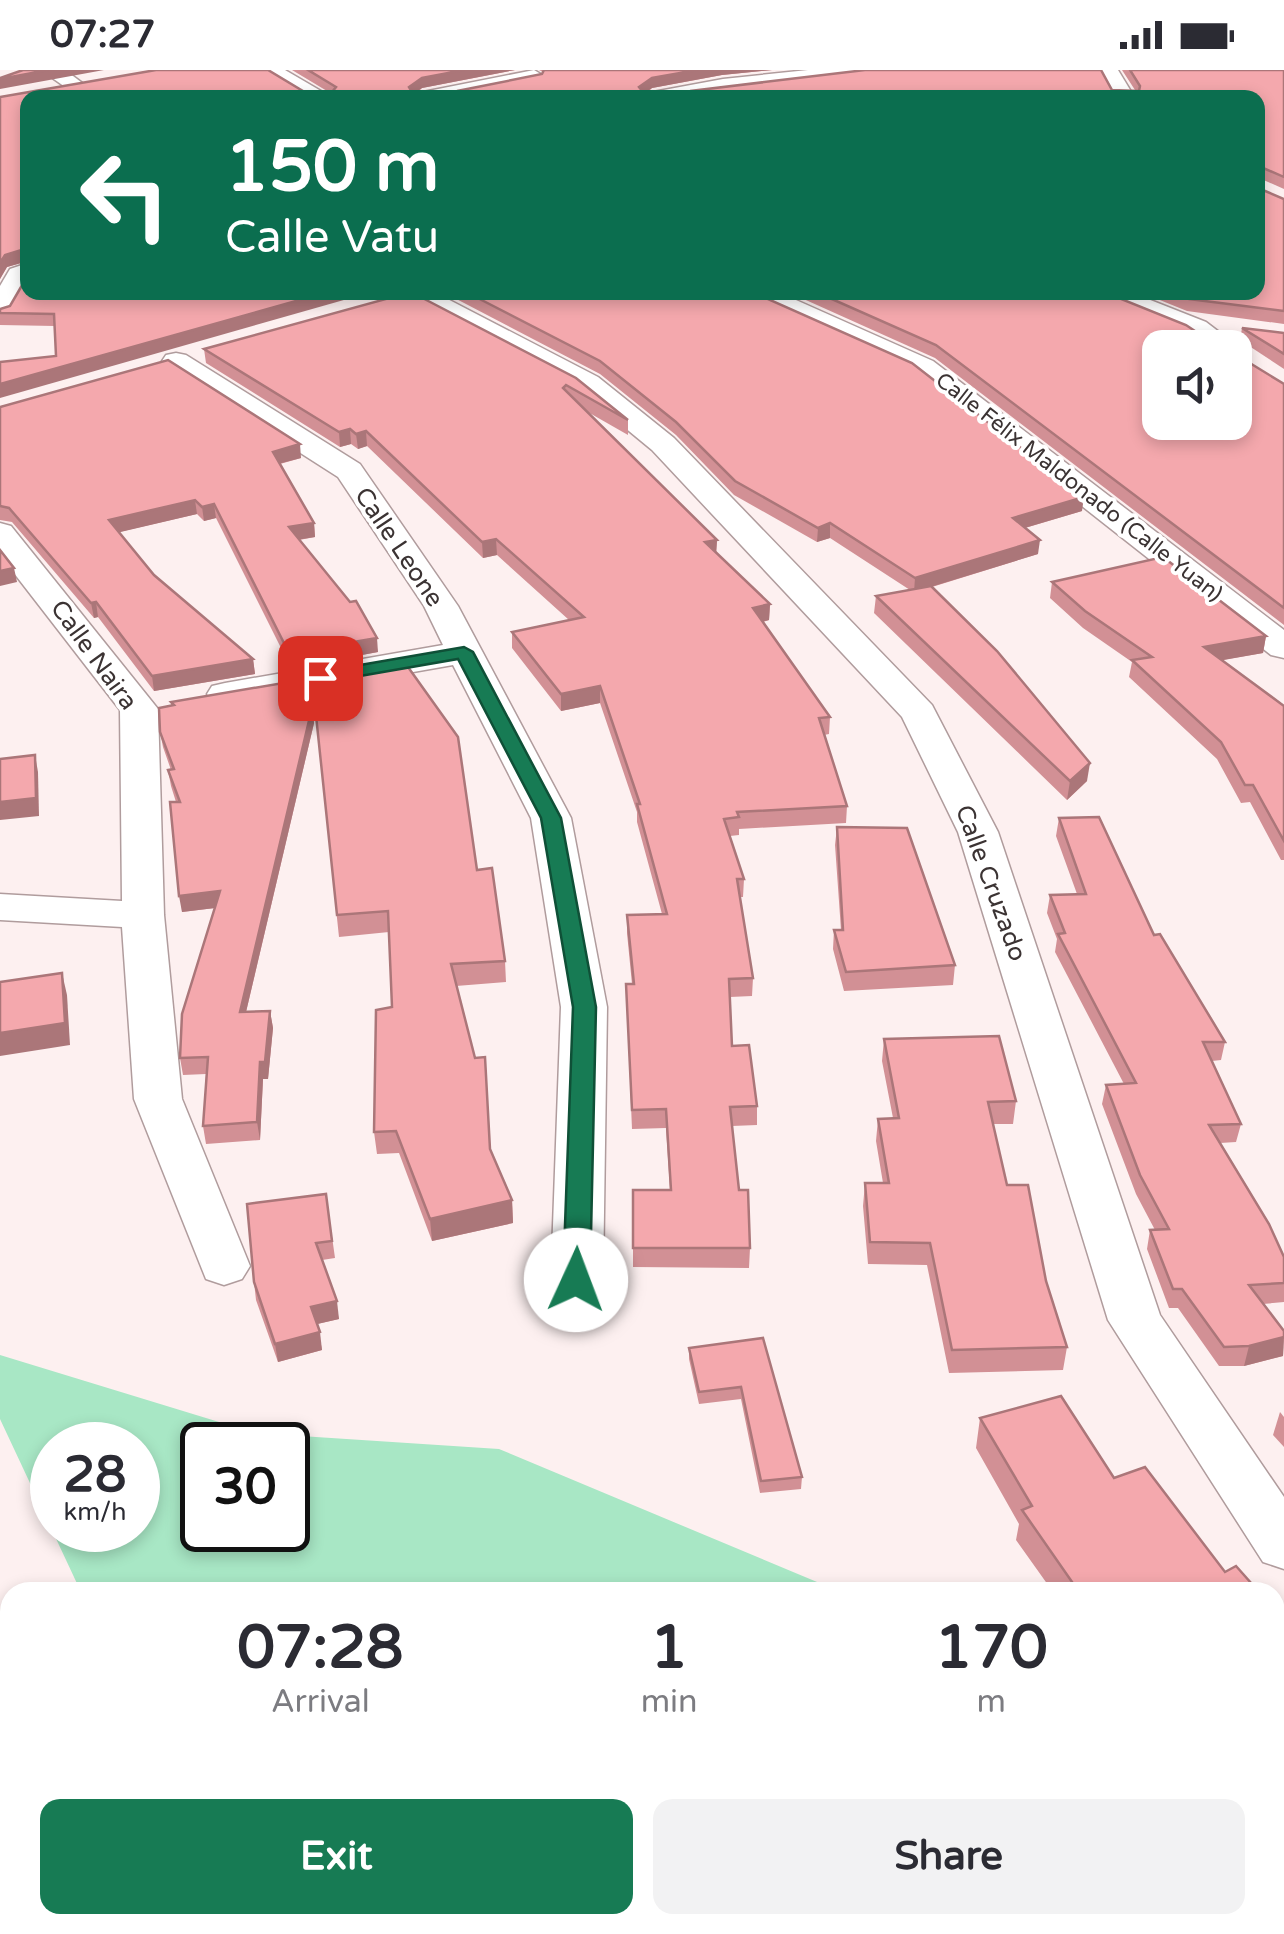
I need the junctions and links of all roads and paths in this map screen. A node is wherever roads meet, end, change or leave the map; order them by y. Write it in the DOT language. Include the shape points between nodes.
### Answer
graph roads {
  1 [pos="270,70"];
  2 [pos="477,70"];
  3 [pos="690,70"];
  4 [pos="866,70"];
  5 [pos="534,76"];
  6 [pos="503,82"];
  7 [pos="723,85"];
  8 [pos="308,90"];
  9 [pos="463,90"];
  10 [pos="696,90"];
  11 [pos="16,272"];
  12 [pos="418,300"];
  13 [pos="773,300"];
  14 [pos="1125,300"];
  15 [pos="0,311"];
  16 [pos="1197,330"];
  17 [pos="182,359"];
  18 [pos="0,532"];
  19 [pos="1284,647"];
  20 [pos="464,652"];
  21 [pos="171,703"];
  22 [pos="0,907"];
  23 [pos="143,915"];
  24 [pos="224,1266"];
  25 [pos="576,1280"];
  26 [pos="1282,1540"];
  1 -- 8 [label="street"];
  2 -- 6 [label="street"];
  3 -- 7 [label="street"];
  4 -- 7 [label="street"];
  5 -- 6 [label="street"];
  6 -- 9 [label="street"];
  7 -- 10 [label="street"];
  11 -- 15 [label="street"];
  12 -- 26 [label="street, Calle Cruzado" via="588,383 663,444 919,713 978,832 1136,1320"];
  13 -- 19 [label="street, Calle Félix Maldonado (Calle Yuan)" via="923,367"];
  14 -- 16 [label="street"];
  17 -- 20 [label="street, Calle Leone" via="349,472 441,606"];
  18 -- 21 [label="street, Calle Naira"];
  20 -- 21 [label="street"];
  20 -- 25 [label="street, Calle Leone" via="551,818 584,1007"];
  21 -- 23 [label="street, Calle Naira"];
  22 -- 23 [label="street"];
  23 -- 24 [label="street, Calle Naira" via="158,1099"];
}
